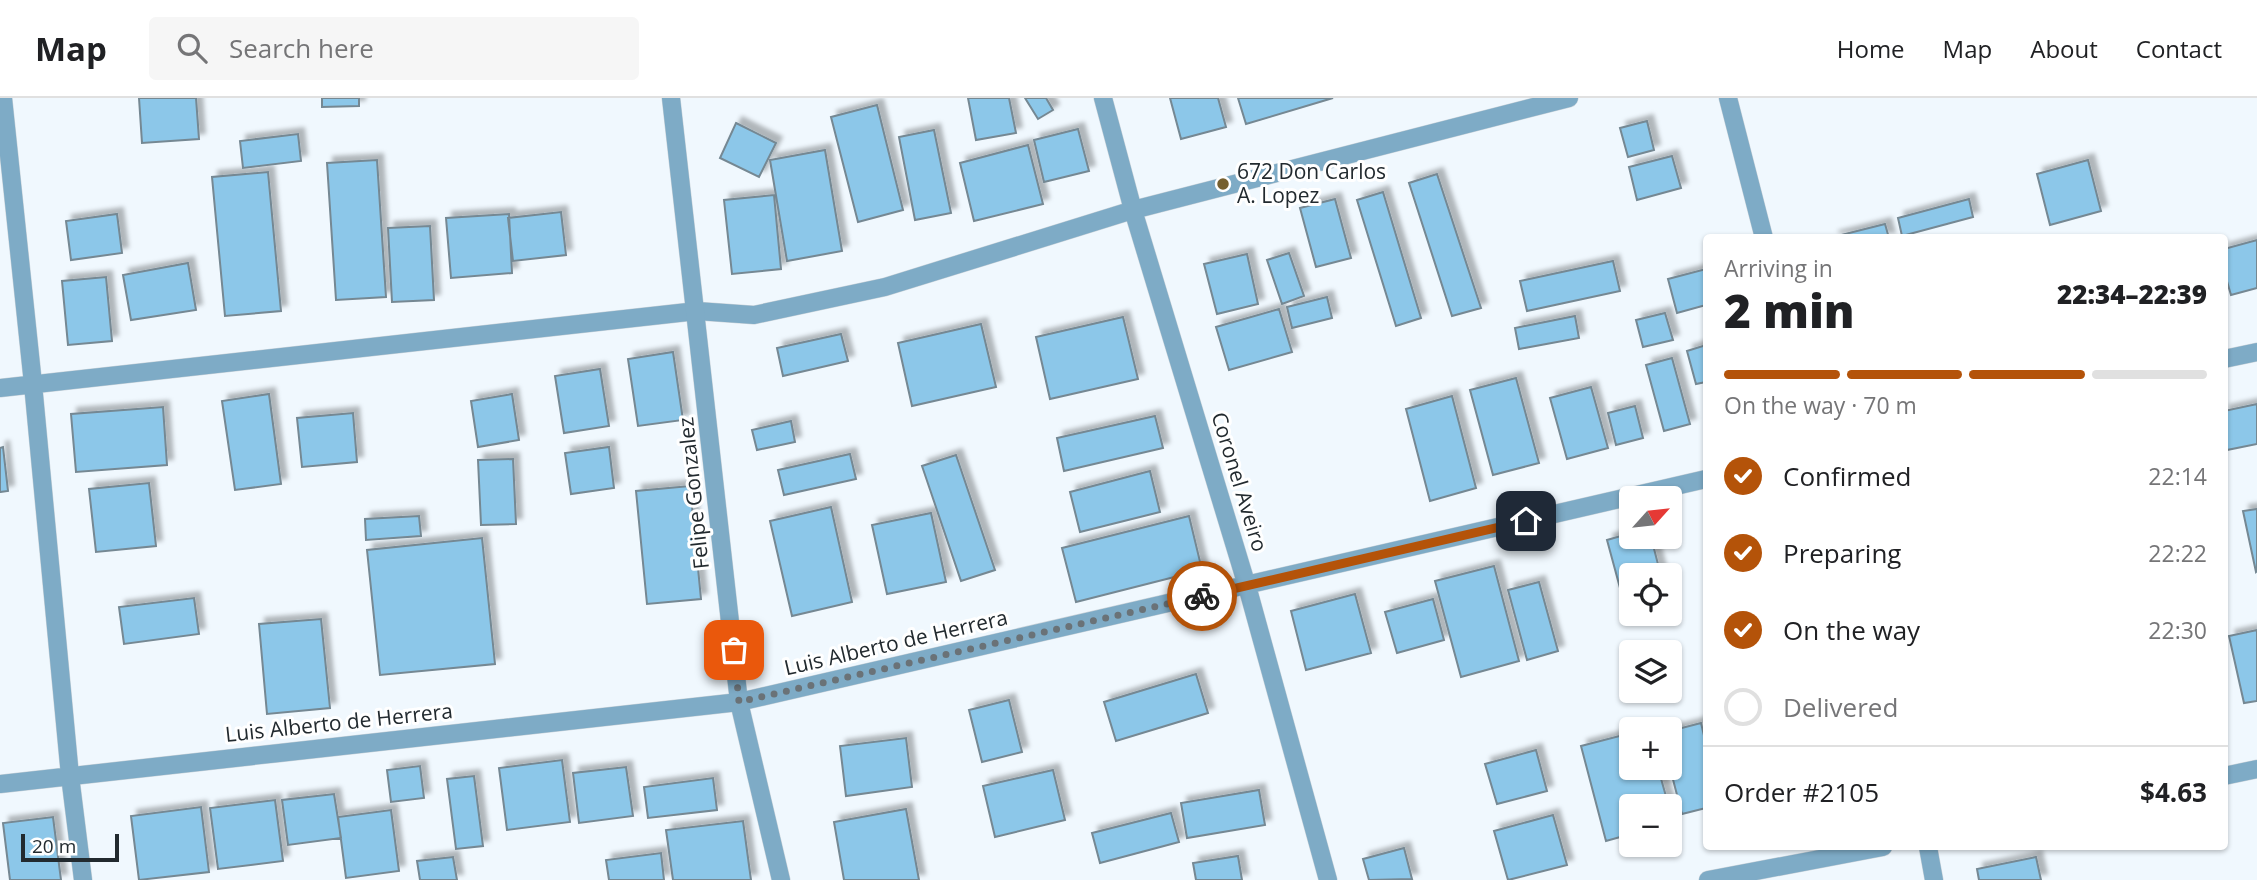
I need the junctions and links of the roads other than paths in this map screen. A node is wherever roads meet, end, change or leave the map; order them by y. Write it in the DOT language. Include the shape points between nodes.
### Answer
graph roads {
  1 [pos="3,98"];
  2 [pos="671,98"];
  3 [pos="1103,98"];
  4 [pos="1569,98"];
  5 [pos="1728,98"];
  6 [pos="1133,210"];
  7 [pos="1763,234"];
  8 [pos="696,311"];
  9 [pos="2257,352"];
  10 [pos="2228,358"];
  11 [pos="33,384"];
  12 [pos="0,388"];
  13 [pos="1703,480"];
  14 [pos="1247,586"];
  15 [pos="739,702"];
  16 [pos="2257,769"];
  17 [pos="2228,775"];
  18 [pos="70,776"];
  19 [pos="0,784"];
  20 [pos="1867,850"];
  21 [pos="1929,850"];
  22 [pos="82,880"];
  23 [pos="781,880"];
  24 [pos="1328,880"];
  25 [pos="1707,880"];
  26 [pos="1934,880"];
  1 -- 11 [label="street"];
  2 -- 8 [label="street, Felipe Gonzalez"];
  3 -- 6 [label="street, Coronel Aveiro"];
  4 -- 6 [label="street"];
  5 -- 7 [label="street"];
  6 -- 8 [label="street" via="885,287 754,315"];
  6 -- 14 [label="street, Coronel Aveiro"];
  8 -- 11 [label="street"];
  8 -- 15 [label="street, Felipe Gonzalez"];
  9 -- 10 [label="street"];
  11 -- 12 [label="street"];
  11 -- 18 [label="street"];
  13 -- 14 [label="street, Luis Alberto de Herrera"];
  14 -- 15 [label="street, Luis Alberto de Herrera"];
  14 -- 24 [label="street, Coronel Aveiro"];
  15 -- 18 [label="street, Luis Alberto de Herrera"];
  15 -- 23 [label="street, Felipe Gonzalez"];
  16 -- 17 [label="street"];
  18 -- 19 [label="street, Luis Alberto de Herrera"];
  18 -- 22 [label="street"];
  20 -- 25 [label="street"];
  21 -- 26 [label="street"];
}
